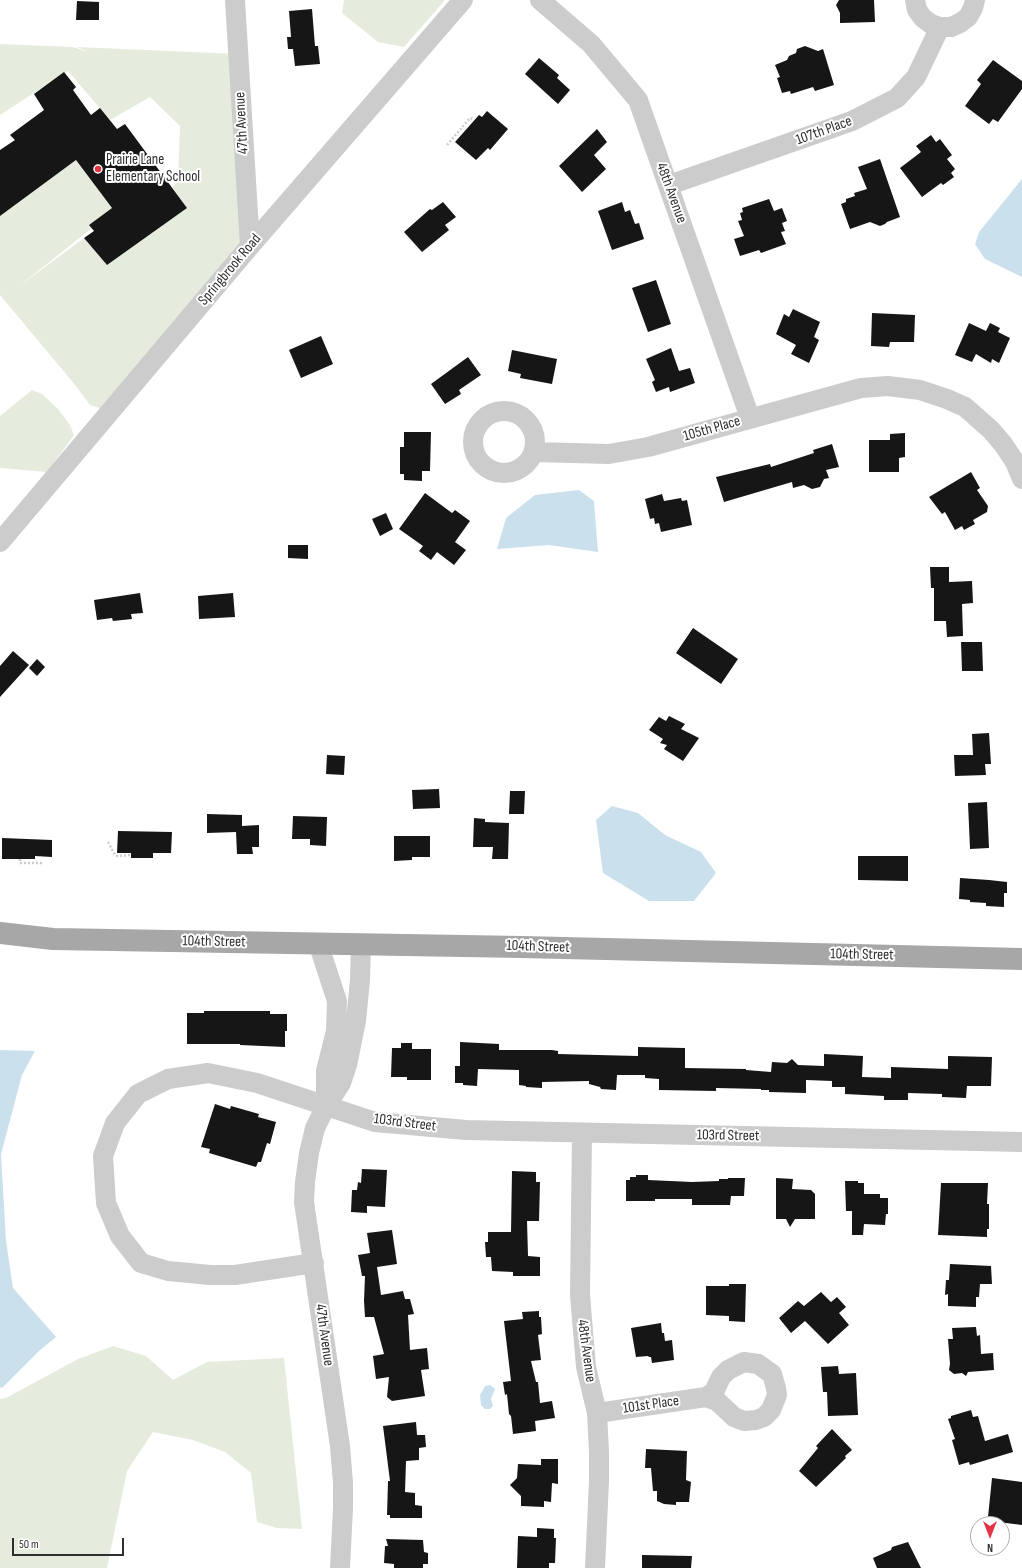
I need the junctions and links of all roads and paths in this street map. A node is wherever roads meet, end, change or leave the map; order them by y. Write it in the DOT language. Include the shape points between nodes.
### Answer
graph roads {
  1 [pos="235,0"];
  2 [pos="463,0"];
  3 [pos="540,0"];
  4 [pos="915,0"];
  5 [pos="975,0"];
  6 [pos="940,27"];
  7 [pos="473,118"];
  8 [pos="447,145"];
  9 [pos="669,185"];
  10 [pos="250,246"];
  11 [pos="750,418"];
  12 [pos="534,452"];
  13 [pos="1022,479"];
  14 [pos="0,542"];
  15 [pos="108,842"];
  16 [pos="131,855"];
  17 [pos="20,859"];
  18 [pos="42,863"];
  19 [pos="0,933"];
  20 [pos="53,939"];
  21 [pos="318,943"];
  22 [pos="361,944"];
  23 [pos="0,949"];
  24 [pos="1022,959"];
  25 [pos="326,1106"];
  26 [pos="582,1133"];
  27 [pos="1022,1142"];
  28 [pos="314,1263"];
  29 [pos="706,1397"];
  30 [pos="597,1413"];
  31 [pos="340,1568"];
  32 [pos="595,1568"];
  1 -- 10 [label="street, 47th Avenue"];
  2 -- 10 [label="street, Springbrook Road"];
  3 -- 9 [label="street, 48th Avenue" via="591,44 638,100"];
  4 -- 6 [label="street" via="917,10 923,18"];
  5 -- 6 [label="street" via="968,17 960,23"];
  6 -- 9 [label="street, 107th Place" via="916,77 897,98 852,121"];
  7 -- 8 [label="path" via="470,118"];
  9 -- 11 [label="street, 48th Avenue"];
  10 -- 14 [label="street, Springbrook Road"];
  11 -- 12 [label="street, 105th Place" via="648,447 616,453"];
  11 -- 13 [label="street, 105th Place" via="861,388 888,386 920,390 965,407 1003,444"];
  15 -- 16 [label="path" via="115,855"];
  17 -- 18 [label="path" via="20,863"];
  19 -- 20 [label="main road, 104th Street"];
  20 -- 21 [label="main road, 104th Street"];
  20 -- 23 [label="main road, 104th Street"];
  21 -- 22 [label="main road, 104th Street"];
  21 -- 25 [label="street" via="337,1001 336,1031 326,1071"];
  22 -- 24 [label="main road, 104th Street"];
  22 -- 25 [label="street, 47th Avenue" via="360,980 352,1043 342,1083"];
  25 -- 26 [label="street, 103rd Street" via="375,1122 470,1130"];
  25 -- 28 [label="street, 47th Avenue" via="315,1128 305,1182 304,1202"];
  25 -- 28 [label="street, 103rd Street" via="258,1083 208,1073 168,1079 138,1094 115,1123 103,1156 106,1203 120,1236 141,1263 168,1271 210,1275 235,1275"];
  26 -- 27 [label="street, 103rd Street"];
  26 -- 30 [label="street, 48th Avenue" via="580,1295 586,1368"];
  28 -- 31 [label="street, 47th Avenue" via="340,1446 343,1482"];
  29 -- 30 [label="street, 101st Place"];
  30 -- 32 [label="street, 48th Avenue" via="599,1481"];
}
